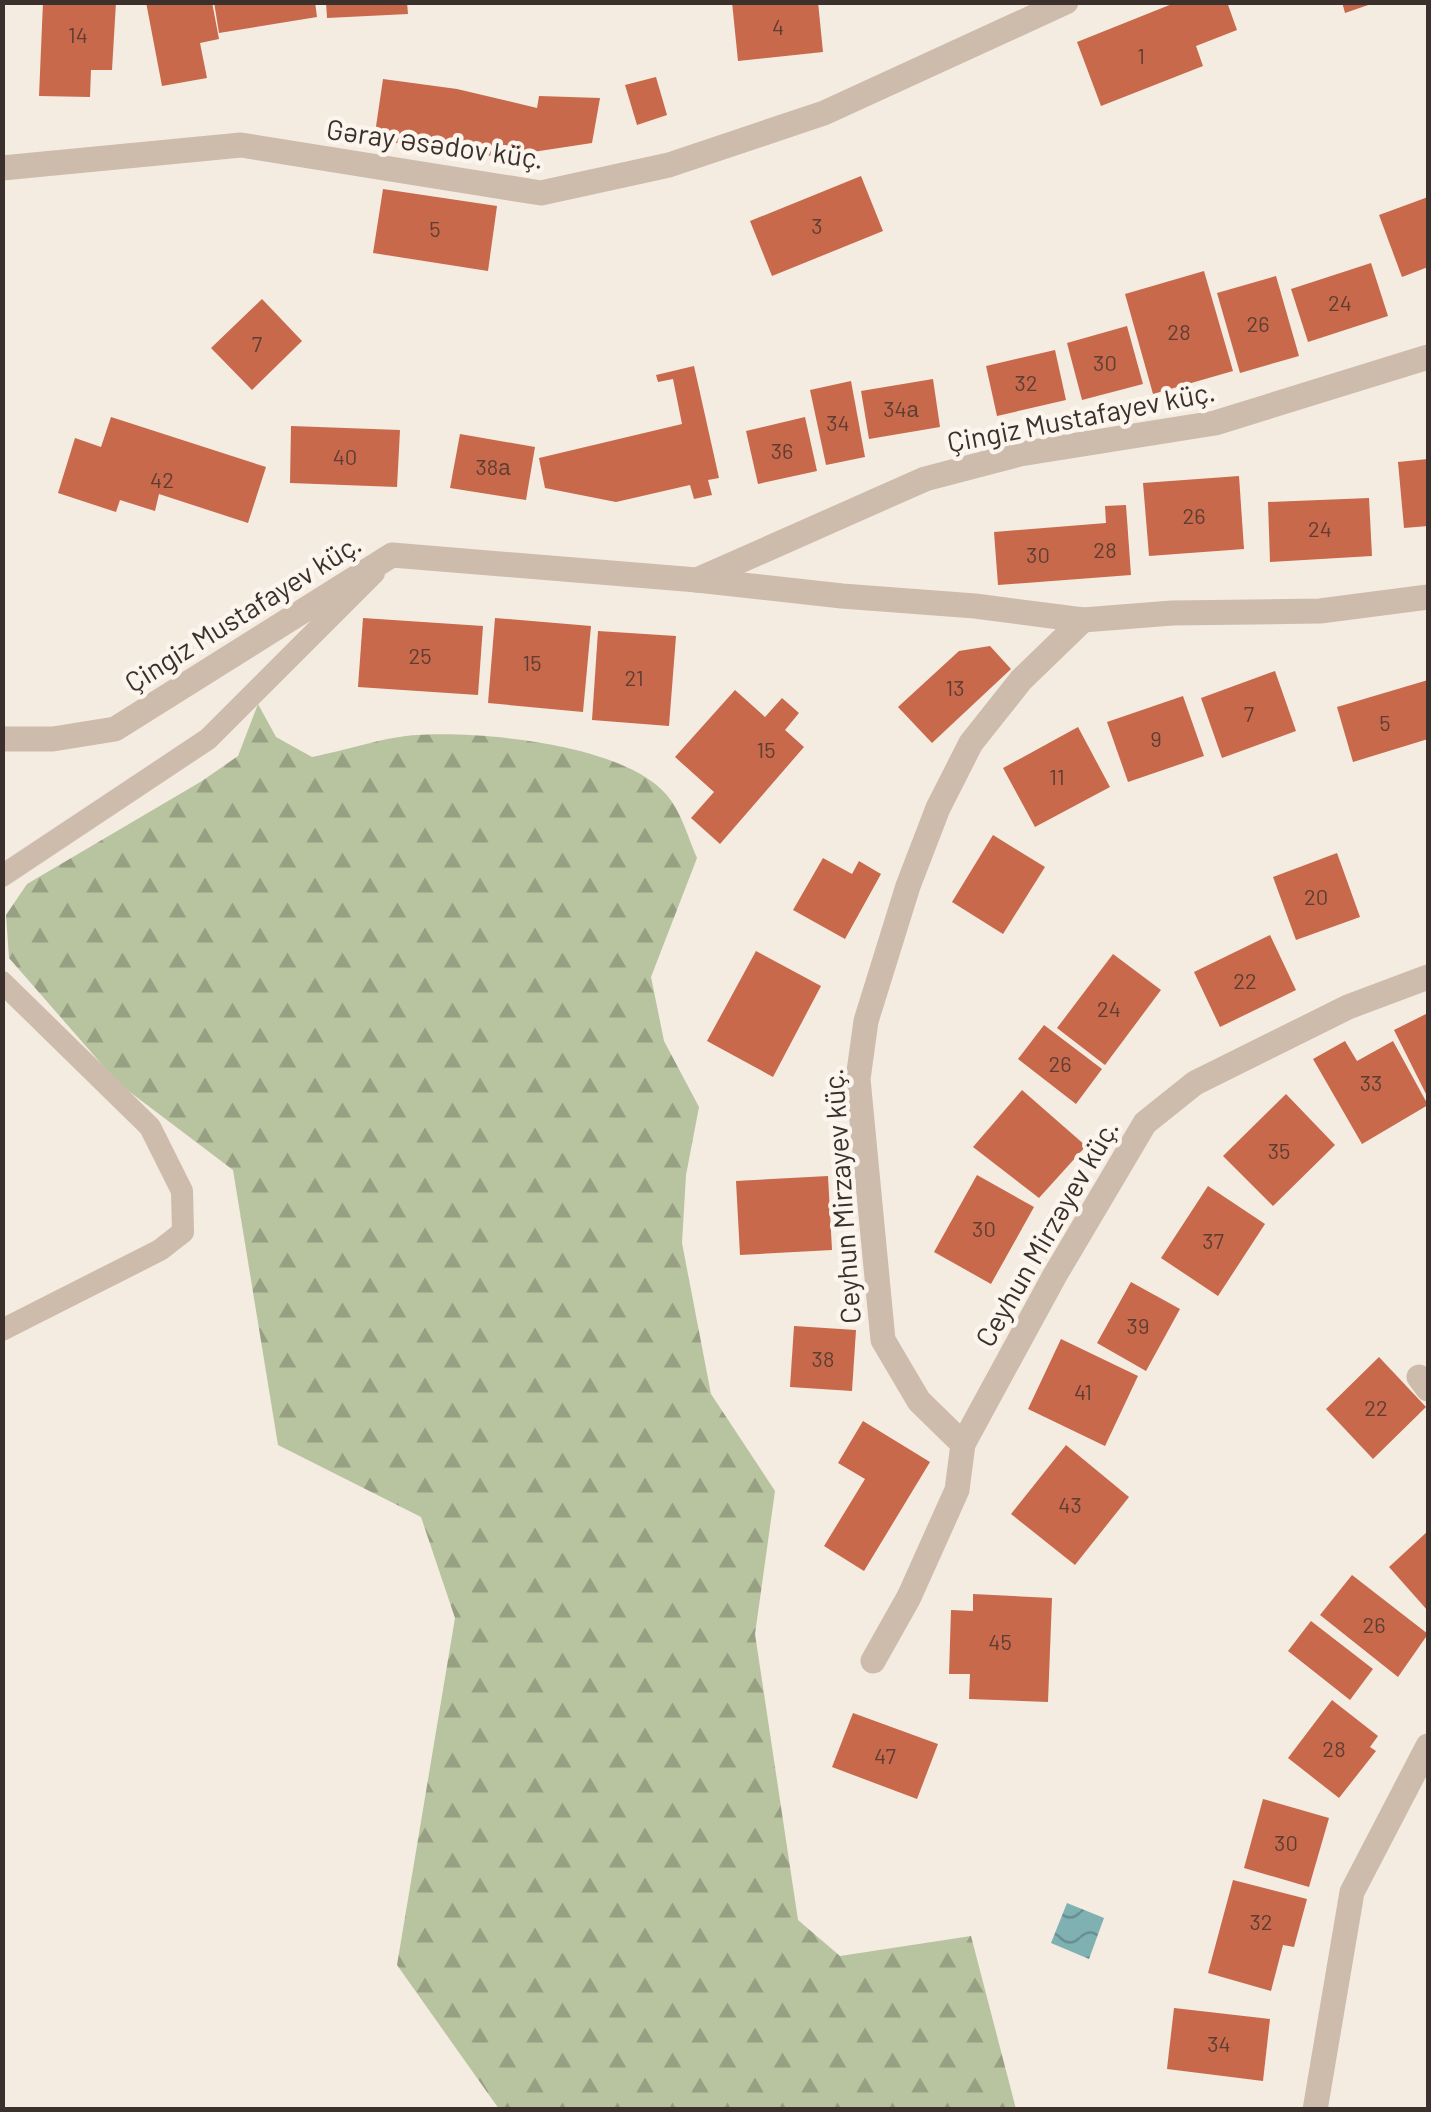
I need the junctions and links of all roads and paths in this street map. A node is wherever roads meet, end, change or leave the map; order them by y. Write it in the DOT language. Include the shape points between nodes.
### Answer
graph roads {
  1 [pos="1066,2"];
  2 [pos="2,168"];
  3 [pos="1428,357"];
  4 [pos="392,555"];
  5 [pos="698,580"];
  6 [pos="1428,597"];
  7 [pos="1082,620"];
  8 [pos="2,739"];
  9 [pos="2,876"];
  10 [pos="1428,978"];
  11 [pos="2,982"];
  12 [pos="2,1330"];
  13 [pos="963,1444"];
  14 [pos="873,1660"];
  15 [pos="1428,1746"];
  16 [pos="1315,2110"];
  1 -- 2 [label="street, Gəray Əsədov küç." via="824,113 669,164 541,194 241,144"];
  3 -- 5 [label="street, Çingiz Mustafayev küç." via="1215,423 1052,448 925,479"];
  4 -- 5 [label="street, Çingiz Mustafayev küç."];
  4 -- 8 [label="street, Çingiz Mustafayev küç." via="115,729"];
  4 -- 9 [label="lane" via="208,739"];
  5 -- 7 [label="street, Çingiz Mustafayev küç."];
  6 -- 7 [label="street, Çingiz Mustafayev küç." via="1320,612"];
  7 -- 13 [label="street, Ceyhun Mirzayev küç." via="1021,680 971,743 908,886 866,1020 858,1079 882,1340 919,1400"];
  10 -- 13 [label="street, Ceyhun Mirzəyev küç." via="1348,1007 1195,1083 1145,1122"];
  11 -- 12 [label="lane" via="150,1128 182,1191 182,1232 160,1250"];
  13 -- 14 [label="street, Ceyhun Mirzəyev küç." via="957,1490"];
  15 -- 16 [label="street" via="1352,1892"];
}
